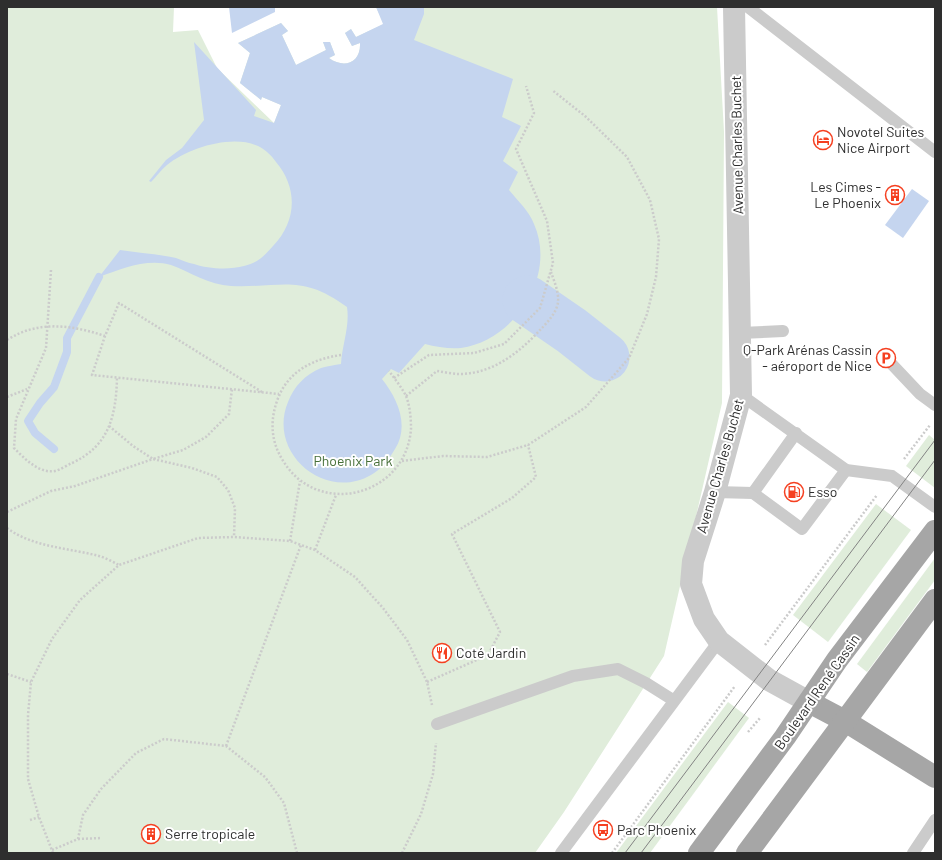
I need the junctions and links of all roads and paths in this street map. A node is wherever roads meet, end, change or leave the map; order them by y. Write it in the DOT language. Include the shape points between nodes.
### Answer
graph roads {
  1 [pos="734,7"];
  2 [pos="748,7"];
  3 [pos="526,86"];
  4 [pos="552,90"];
  5 [pos="935,152"];
  6 [pos="51,270"];
  7 [pos="551,272"];
  8 [pos="783,331"];
  9 [pos="740,333"];
  10 [pos="105,336"];
  11 [pos="7,340"];
  12 [pos="341,355"];
  13 [pos="886,358"];
  14 [pos="389,372"];
  15 [pos="117,378"];
  16 [pos="394,378"];
  17 [pos="27,389"];
  18 [pos="232,389"];
  19 [pos="262,392"];
  20 [pos="279,394"];
  21 [pos="741,395"];
  22 [pos="406,396"];
  23 [pos="7,397"];
  24 [pos="935,405"];
  25 [pos="931,423"];
  26 [pos="109,426"];
  27 [pos="796,433"];
  28 [pos="528,445"];
  29 [pos="153,459"];
  30 [pos="402,461"];
  31 [pos="846,470"];
  32 [pos="892,476"];
  33 [pos="300,481"];
  34 [pos="715,492"];
  35 [pos="753,493"];
  36 [pos="336,495"];
  37 [pos="935,507"];
  38 [pos="7,512"];
  39 [pos="7,528"];
  40 [pos="935,531"];
  41 [pos="234,537"];
  42 [pos="290,541"];
  43 [pos="301,545"];
  44 [pos="315,550"];
  45 [pos="119,565"];
  46 [pos="935,600"];
  47 [pos="719,641"];
  48 [pos="750,666"];
  49 [pos="7,674"];
  50 [pos="31,682"];
  51 [pos="427,682"];
  52 [pos="673,700"];
  53 [pos="809,702"];
  54 [pos="760,718"];
  55 [pos="845,721"];
  56 [pos="437,724"];
  57 [pos="748,732"];
  58 [pos="226,746"];
  59 [pos="935,777"];
  60 [pos="39,817"];
  61 [pos="30,820"];
  62 [pos="935,820"];
  63 [pos="101,838"];
  64 [pos="78,839"];
  65 [pos="53,852"];
  66 [pos="296,853"];
  67 [pos="402,853"];
  68 [pos="560,853"];
  69 [pos="612,853"];
  70 [pos="699,853"];
  71 [pos="747,853"];
  72 [pos="913,853"];
  1 -- 9 [label="street, Avenue Charles Buchet"];
  2 -- 5 [label="lane"];
  3 -- 7 [label="path" via="534,113 516,149 547,221 553,263"];
  4 -- 28 [label="path" via="585,116 627,157 650,200 659,239 656,277 647,314 629,358 586,407"];
  6 -- 17 [label="path" via="46,348"];
  7 -- 16 [label="path" via="540,308 504,344 474,353 429,355"];
  7 -- 22 [label="path" via="558,302 550,320 524,347 508,359 483,370 459,374 437,371"];
  8 -- 9 [label="lane"];
  9 -- 21 [label="street, Avenue Charles Buchet"];
  10 -- 11 [label="path, bridge" via="64,326 36,329 17,334"];
  10 -- 15 [label="path" via="92,375"];
  10 -- 19 [label="path" via="119,303"];
  12 -- 20 [label="path" via="323,357 305,365 290,378"];
  13 -- 24 [label="lane" via="920,394"];
  14 -- 16 [label="path"];
  15 -- 18 [label="path"];
  15 -- 26 [label="path" via="117,402"];
  16 -- 22 [label="path"];
  17 -- 23 [label="path"];
  17 -- 26 [label="path" via="16,419 14,448 27,462 42,470 55,471 83,458 100,443"];
  18 -- 19 [label="path"];
  18 -- 29 [label="path" via="229,414 206,437 183,450"];
  19 -- 20 [label="path"];
  20 -- 33 [label="path" via="273,412 272,432 277,450 286,467"];
  21 -- 27 [label="lane"];
  21 -- 34 [label="street, Avenue Charles Buchet"];
  22 -- 30 [label="path" via="411,425 410,440"];
  25 -- 32 [label="path"];
  26 -- 29 [label="path"];
  27 -- 31 [label="lane"];
  27 -- 35 [label="lane"];
  28 -- 30 [label="path" via="487,457 443,456"];
  28 -- 51 [label="path" via="536,477 512,498 452,534 500,632 488,655"];
  29 -- 38 [label="path" via="75,486 51,491"];
  29 -- 41 [label="path" via="217,477 228,490 235,508"];
  30 -- 36 [label="path" via="390,476 374,487 356,493"];
  31 -- 32 [label="lane"];
  31 -- 35 [label="lane" via="802,529"];
  32 -- 37 [label="lane"];
  32 -- 48 [label="path"];
  33 -- 36 [label="path" via="317,490"];
  33 -- 42 [label="path"];
  34 -- 35 [label="lane"];
  34 -- 47 [label="street, Avenue Charles Buchet" via="693,560 691,584 704,620"];
  36 -- 44 [label="path"];
  39 -- 45 [label="path" via="39,542 100,556"];
  40 -- 53 [label="main road, Boulevard René Cassin" via="837,660"];
  41 -- 42 [label="path"];
  41 -- 45 [label="path" via="198,538"];
  42 -- 43 [label="path"];
  43 -- 44 [label="path"];
  43 -- 58 [label="path"];
  44 -- 51 [label="path" via="355,577 383,608 406,640"];
  45 -- 50 [label="path" via="80,600 52,639"];
  46 -- 55 [label="main road"];
  47 -- 48 [label="street, Avenue Charles Buchet"];
  47 -- 52 [label="lane"];
  48 -- 53 [label="street, Avenue Charles Buchet" via="769,680"];
  48 -- 69 [label="path"];
  49 -- 50 [label="path"];
  50 -- 60 [label="path" via="28,779"];
  51 -- 56 [label="path"];
  52 -- 56 [label="lane" via="618,669 573,676"];
  52 -- 68 [label="lane"];
  53 -- 55 [label="main road"];
  53 -- 70 [label="main road, Boulevard René Cassin"];
  54 -- 57 [label="path"];
  55 -- 59 [label="main road"];
  55 -- 71 [label="main road"];
  56 -- 67 [label="path" via="433,774 421,814"];
  58 -- 64 [label="path" via="164,739 136,753 101,788 83,815"];
  58 -- 66 [label="path" via="266,777 284,803"];
  60 -- 61 [label="path"];
  60 -- 65 [label="path"];
  62 -- 72 [label="lane"];
  63 -- 64 [label="path"];
  64 -- 65 [label="path"];
}
